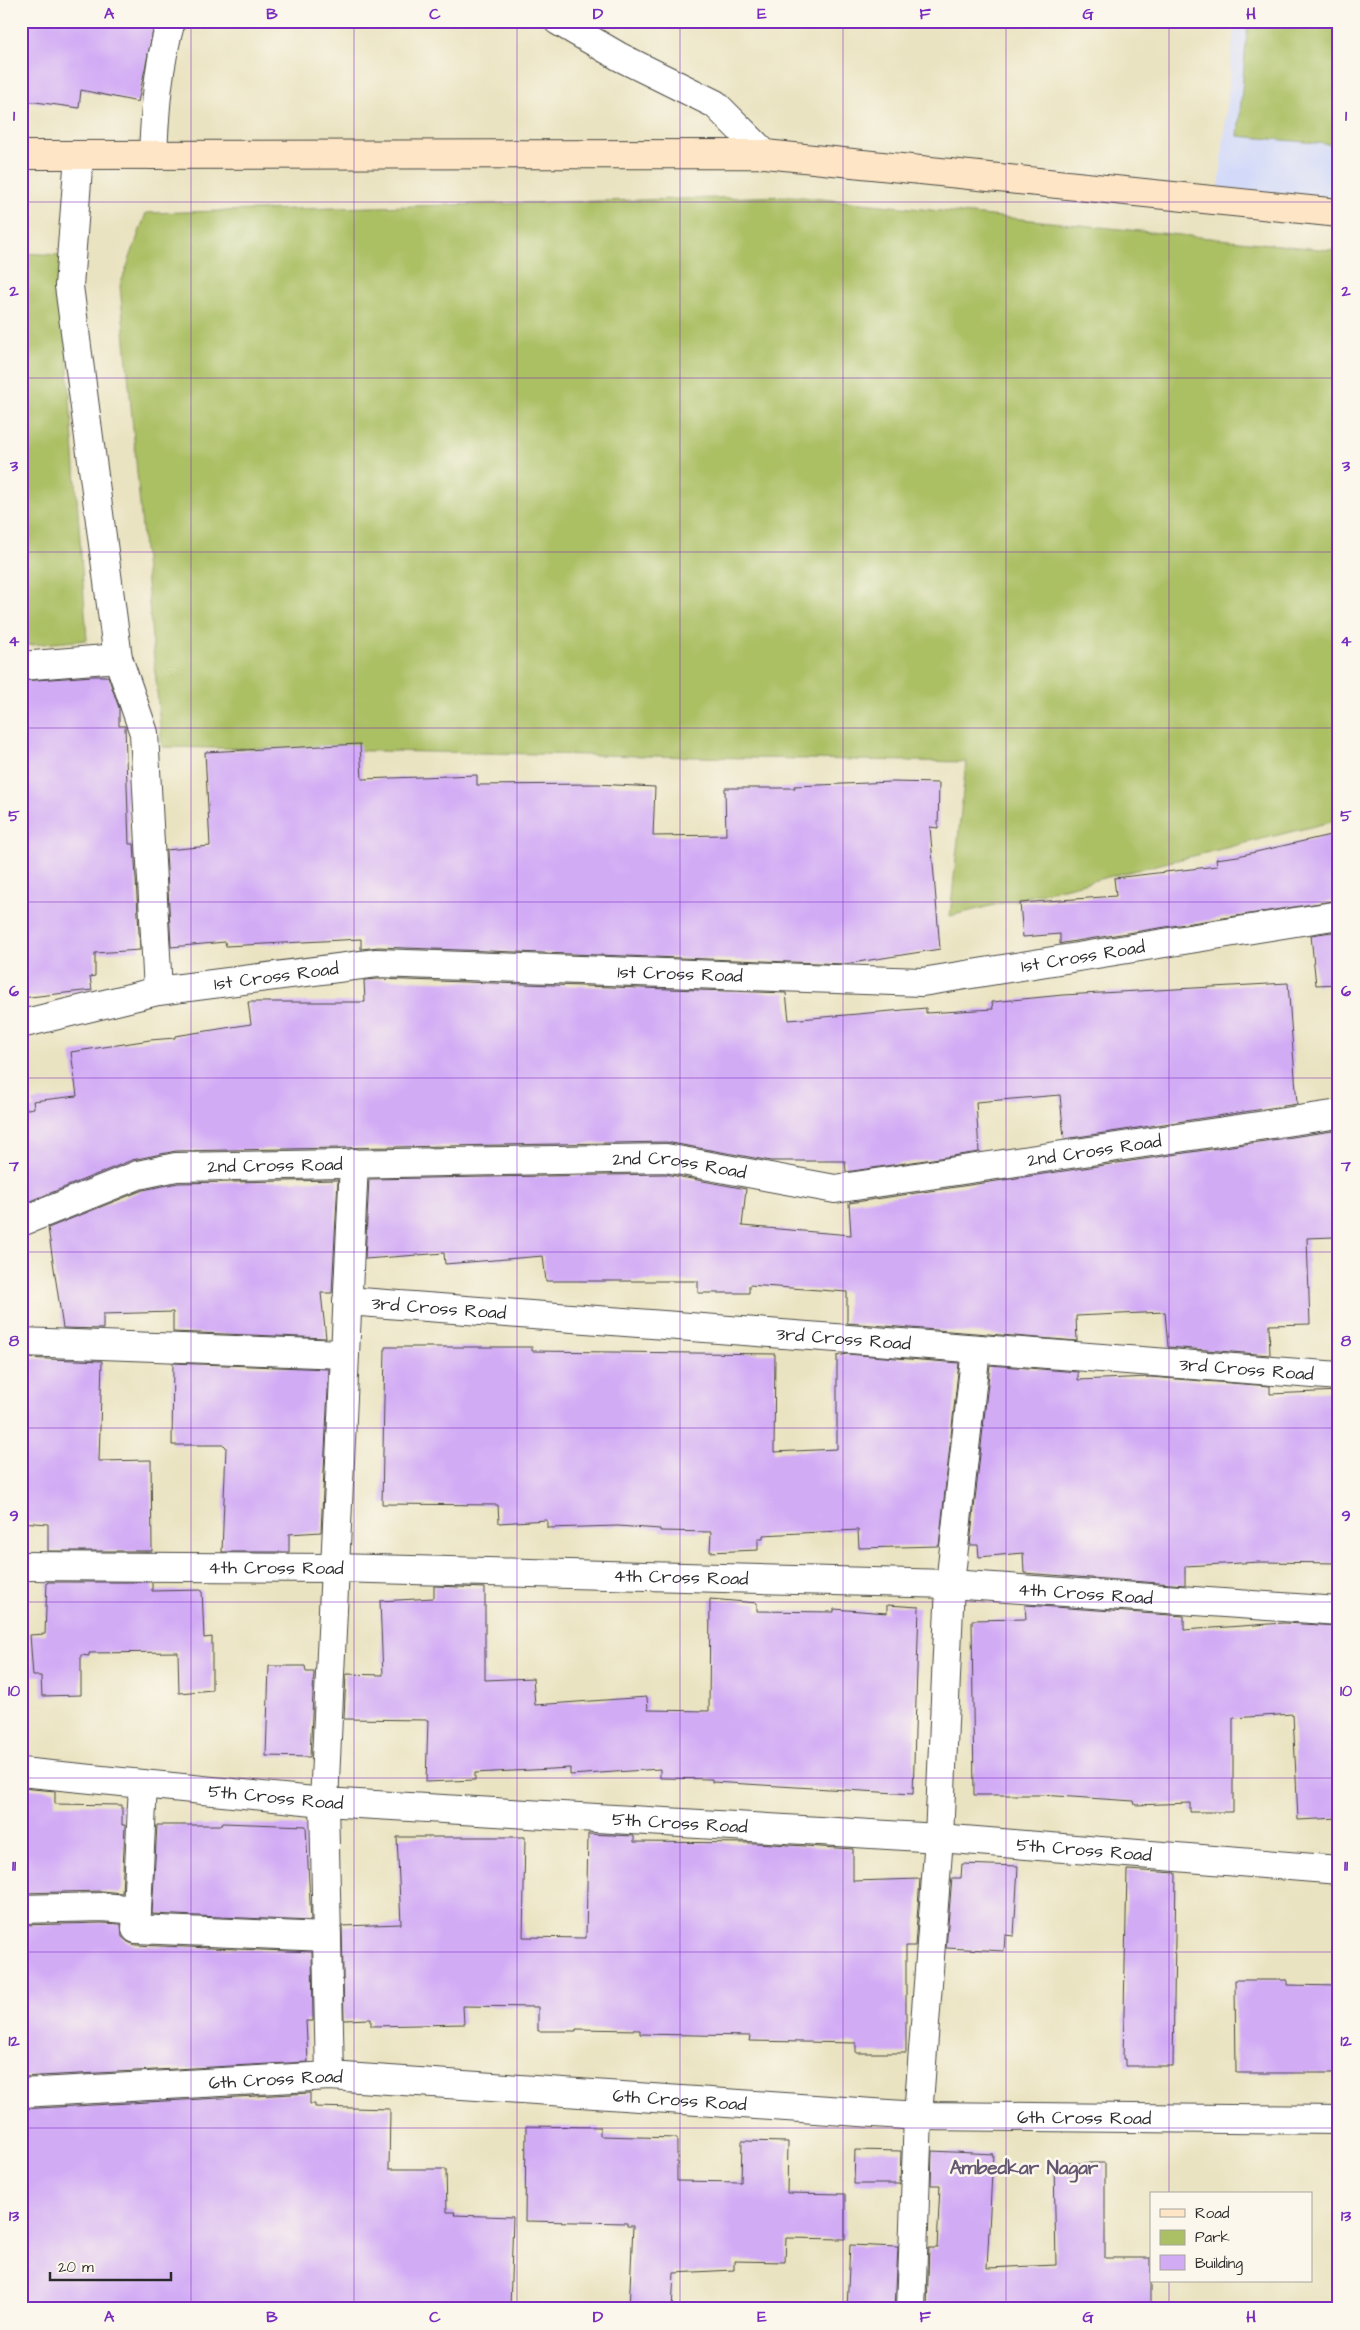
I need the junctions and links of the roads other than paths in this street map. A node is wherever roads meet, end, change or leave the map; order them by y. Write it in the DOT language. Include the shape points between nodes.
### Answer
graph roads {
  1 [pos="171,21"];
  2 [pos="558,21"];
  3 [pos="765,154"];
  4 [pos="21,155"];
  5 [pos="153,155"];
  6 [pos="79,156"];
  7 [pos="1339,213"];
  8 [pos="118,658"];
  9 [pos="21,666"];
  10 [pos="1339,915"];
  11 [pos="158,991"];
  12 [pos="21,1024"];
  13 [pos="1339,1114"];
  14 [pos="354,1164"];
  15 [pos="21,1222"];
  16 [pos="348,1301"];
  17 [pos="21,1342"];
  18 [pos="976,1349"];
  19 [pos="345,1354"];
  20 [pos="1339,1376"];
  21 [pos="21,1566"];
  22 [pos="335,1568"];
  23 [pos="950,1584"];
  24 [pos="1339,1611"];
  25 [pos="21,1772"];
  26 [pos="143,1784"];
  27 [pos="324,1802"];
  28 [pos="939,1838"];
  29 [pos="1339,1870"];
  30 [pos="21,1909"];
  31 [pos="137,1910"];
  32 [pos="327,1937"];
  33 [pos="330,2076"];
  34 [pos="21,2093"];
  35 [pos="918,2116"];
  36 [pos="1339,2120"];
  37 [pos="911,2309"];
  1 -- 5 [label="street" via="156,92"];
  2 -- 3 [label="street" via="714,104"];
  3 -- 5 [label="street"];
  3 -- 7 [label="street"];
  4 -- 6 [label="street"];
  5 -- 6 [label="street"];
  6 -- 8 [label="street" via="69,286"];
  8 -- 9 [label="street"];
  8 -- 11 [label="street" via="144,733"];
  10 -- 11 [label="street, 1st Cross Road" via="922,982 377,963"];
  11 -- 12 [label="street, 1st Cross Road"];
  13 -- 14 [label="street, 2nd Cross Road" via="835,1189 666,1158"];
  14 -- 15 [label="street, 2nd Cross Road" via="176,1167 138,1176"];
  14 -- 16 [label="street"];
  16 -- 18 [label="street, 3rd Cross Road"];
  16 -- 19 [label="street"];
  17 -- 19 [label="street"];
  18 -- 20 [label="street, 3rd Cross Road"];
  18 -- 23 [label="street"];
  19 -- 22 [label="street"];
  21 -- 22 [label="street, 4th Cross Road"];
  22 -- 23 [label="street, 4th Cross Road"];
  22 -- 27 [label="street"];
  23 -- 24 [label="street, 4th Cross Road"];
  23 -- 28 [label="street"];
  25 -- 26 [label="street, 5th Cross Road"];
  26 -- 27 [label="street, 5th Cross Road"];
  26 -- 31 [label="street"];
  27 -- 28 [label="street, 5th Cross Road"];
  27 -- 32 [label="street"];
  28 -- 29 [label="street, 5th Cross Road"];
  28 -- 35 [label="street"];
  30 -- 31 [label="street" via="102,1907"];
  31 -- 32 [label="street" via="136,1929"];
  32 -- 33 [label="street"];
  33 -- 34 [label="street, 6th Cross Road"];
  33 -- 35 [label="street, 6th Cross Road"];
  35 -- 36 [label="street, 6th Cross Road"];
  35 -- 37 [label="street"];
}
